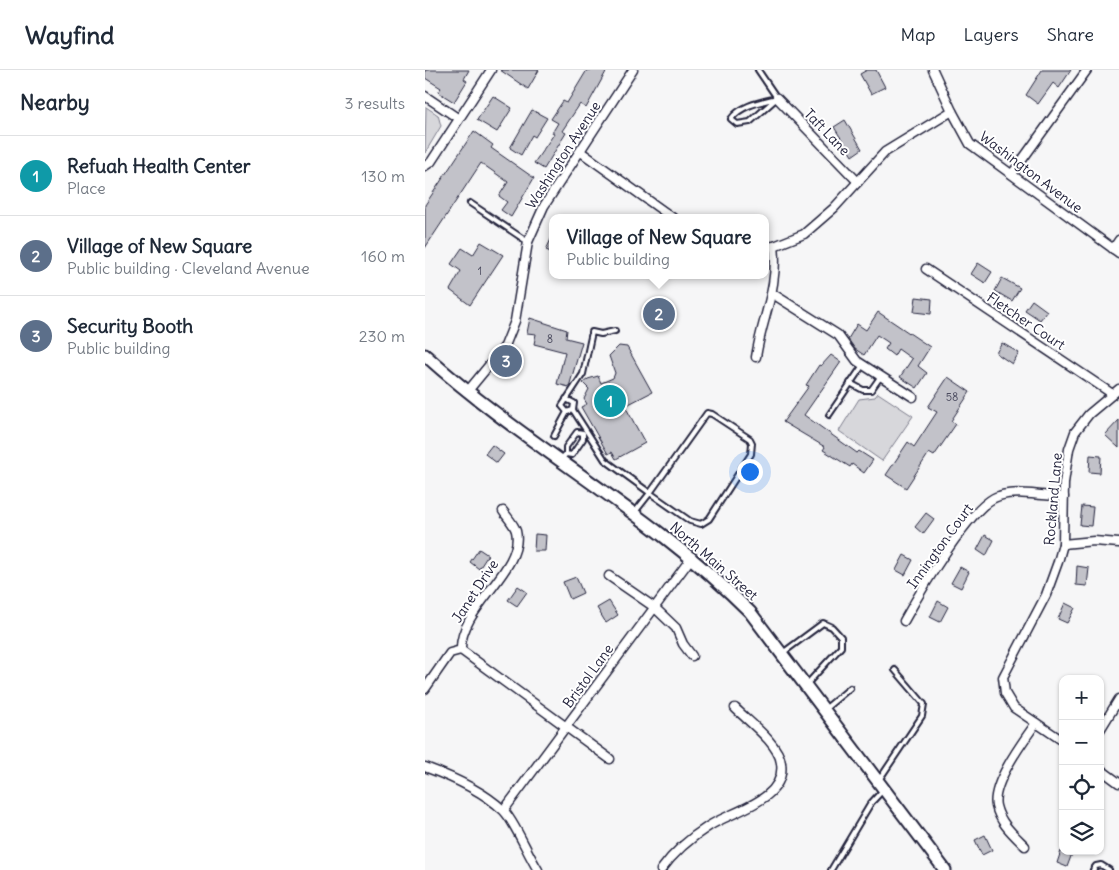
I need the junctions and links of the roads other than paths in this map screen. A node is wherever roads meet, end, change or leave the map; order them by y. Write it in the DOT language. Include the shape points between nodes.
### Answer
graph roads {
  1 [pos="491,70"];
  2 [pos="633,70"];
  3 [pos="758,70"];
  4 [pos="933,70"];
  5 [pos="1087,70"];
  6 [pos="425,96"];
  7 [pos="777,98"];
  8 [pos="952,111"];
  9 [pos="459,119"];
  10 [pos="581,152"];
  11 [pos="425,166"];
  12 [pos="1012,174"];
  13 [pos="858,182"];
  14 [pos="470,203"];
  15 [pos="667,214"];
  16 [pos="1119,240"];
  17 [pos="528,242"];
  18 [pos="774,246"];
  19 [pos="769,247"];
  20 [pos="1116,251"];
  21 [pos="927,269"];
  22 [pos="773,294"];
  23 [pos="615,331"];
  24 [pos="425,355"];
  25 [pos="756,358"];
  26 [pos="863,365"];
  27 [pos="881,376"];
  28 [pos="850,383"];
  29 [pos="1119,389"];
  30 [pos="467,392"];
  31 [pos="1111,393"];
  32 [pos="913,397"];
  33 [pos="566,399"];
  34 [pos="573,410"];
  35 [pos="567,412"];
  36 [pos="829,415"];
  37 [pos="584,431"];
  38 [pos="554,436"];
  39 [pos="563,458"];
  40 [pos="650,493"];
  41 [pos="1064,497"];
  42 [pos="503,511"];
  43 [pos="634,514"];
  44 [pos="1119,543"];
  45 [pos="1063,544"];
  46 [pos="692,557"];
  47 [pos="609,576"];
  48 [pos="654,607"];
  49 [pos="904,621"];
  50 [pos="461,650"];
  51 [pos="782,654"];
  52 [pos="693,656"];
  53 [pos="895,670"];
  54 [pos="805,685"];
  55 [pos="850,688"];
  56 [pos="425,689"];
  57 [pos="1119,699"];
  58 [pos="735,708"];
  59 [pos="824,709"];
  60 [pos="1036,723"];
  61 [pos="1104,723"];
  62 [pos="567,726"];
  63 [pos="1059,738"];
  64 [pos="609,759"];
  65 [pos="425,767"];
  66 [pos="1104,771"];
  67 [pos="1119,783"];
  68 [pos="881,785"];
  69 [pos="504,810"];
  70 [pos="1025,846"];
  71 [pos="538,870"];
  72 [pos="661,870"];
  73 [pos="831,870"];
  74 [pos="945,870"];
  75 [pos="1093,870"];
  76 [pos="1109,870"];
  1 -- 9 [label="street"];
  2 -- 10 [label="street, Washington Avenue"];
  3 -- 7 [label="lane"];
  4 -- 8 [label="street, Washington Avenue"];
  5 -- 12 [label="street"];
  6 -- 9 [label="street"];
  7 -- 7 [label="lane" via="750,122 737,124 731,119 756,102"];
  7 -- 13 [label="street, Taft Lane"];
  8 -- 12 [label="street, Washington Avenue" via="970,144"];
  8 -- 13 [label="street" via="885,152"];
  9 -- 11 [label="street" via="431,162"];
  10 -- 15 [label="street"];
  10 -- 17 [label="street, Washington Avenue" via="544,206"];
  12 -- 20 [label="street, Washington Avenue"];
  13 -- 18 [label="street" via="804,234"];
  14 -- 17 [label="lane"];
  16 -- 20 [label="street"];
  17 -- 30 [label="street, Washington Avenue" via="515,322 505,346"];
  18 -- 19 [label="street"];
  18 -- 22 [label="street"];
  21 -- 31 [label="street, Fletcher Court"];
  22 -- 25 [label="street" via="759,331"];
  22 -- 26 [label="street" via="838,335"];
  23 -- 33 [label="lane" via="592,332 583,374"];
  24 -- 30 [label="main road, North Main Street"];
  26 -- 27 [label="street"];
  26 -- 28 [label="lane"];
  27 -- 28 [label="lane" via="871,390 863,390"];
  27 -- 32 [label="street"];
  28 -- 36 [label="lane"];
  29 -- 31 [label="street, Rockland Lane"];
  30 -- 39 [label="main road, North Main Street"];
  31 -- 41 [label="street, Rockland Lane" via="1075,432 1069,449"];
  33 -- 34 [label="lane" via="574,403"];
  33 -- 35 [label="lane" via="561,406"];
  34 -- 35 [label="lane"];
  34 -- 37 [label="lane"];
  35 -- 38 [label="lane"];
  37 -- 39 [label="lane" via="572,454"];
  37 -- 39 [label="lane" via="577,432 566,447"];
  37 -- 40 [label="lane" via="605,460"];
  39 -- 43 [label="main road, North Main Street"];
  40 -- 40 [label="lane" via="707,413 750,439 751,454 706,522 690,521"];
  40 -- 43 [label="lane"];
  41 -- 45 [label="street, Rockland Lane"];
  41 -- 49 [label="street, Innington Court" via="997,496 983,507 933,572"];
  42 -- 50 [label="street, Janet Drive" via="516,529 517,544 512,559 469,620 461,637"];
  43 -- 46 [label="main road, North Main Street"];
  44 -- 45 [label="street"];
  45 -- 60 [label="street, Rockland Lane" via="1046,595 1003,677 1005,693 1014,708"];
  46 -- 48 [label="street, Bristol Lane"];
  46 -- 51 [label="main road, North Main Street" via="750,612"];
  47 -- 48 [label="street"];
  48 -- 52 [label="street" via="676,628"];
  48 -- 62 [label="street, Bristol Lane"];
  50 -- 56 [label="street" via="450,653"];
  50 -- 62 [label="street"];
  51 -- 54 [label="main road, North Main Street"];
  51 -- 54 [label="lane" via="823,623 833,627 841,637 841,647"];
  53 -- 68 [label="lane" via="925,704 922,716"];
  54 -- 59 [label="main road, North Main Street"];
  55 -- 59 [label="lane"];
  57 -- 61 [label="street"];
  58 -- 72 [label="street" via="774,746 781,762 779,779 762,799 709,826 683,844"];
  59 -- 68 [label="main road, North Main Street"];
  60 -- 63 [label="street, Rockland Lane"];
  60 -- 70 [label="street" via="1001,780 995,804 1005,826"];
  62 -- 64 [label="street"];
  62 -- 69 [label="street, Bristol Lane"];
  65 -- 69 [label="street" via="448,775"];
  66 -- 67 [label="street"];
  68 -- 73 [label="lane"];
  68 -- 74 [label="main road, North Main Street"];
  69 -- 71 [label="street"];
  75 -- 76 [label="lane" via="1101,865"];
}
